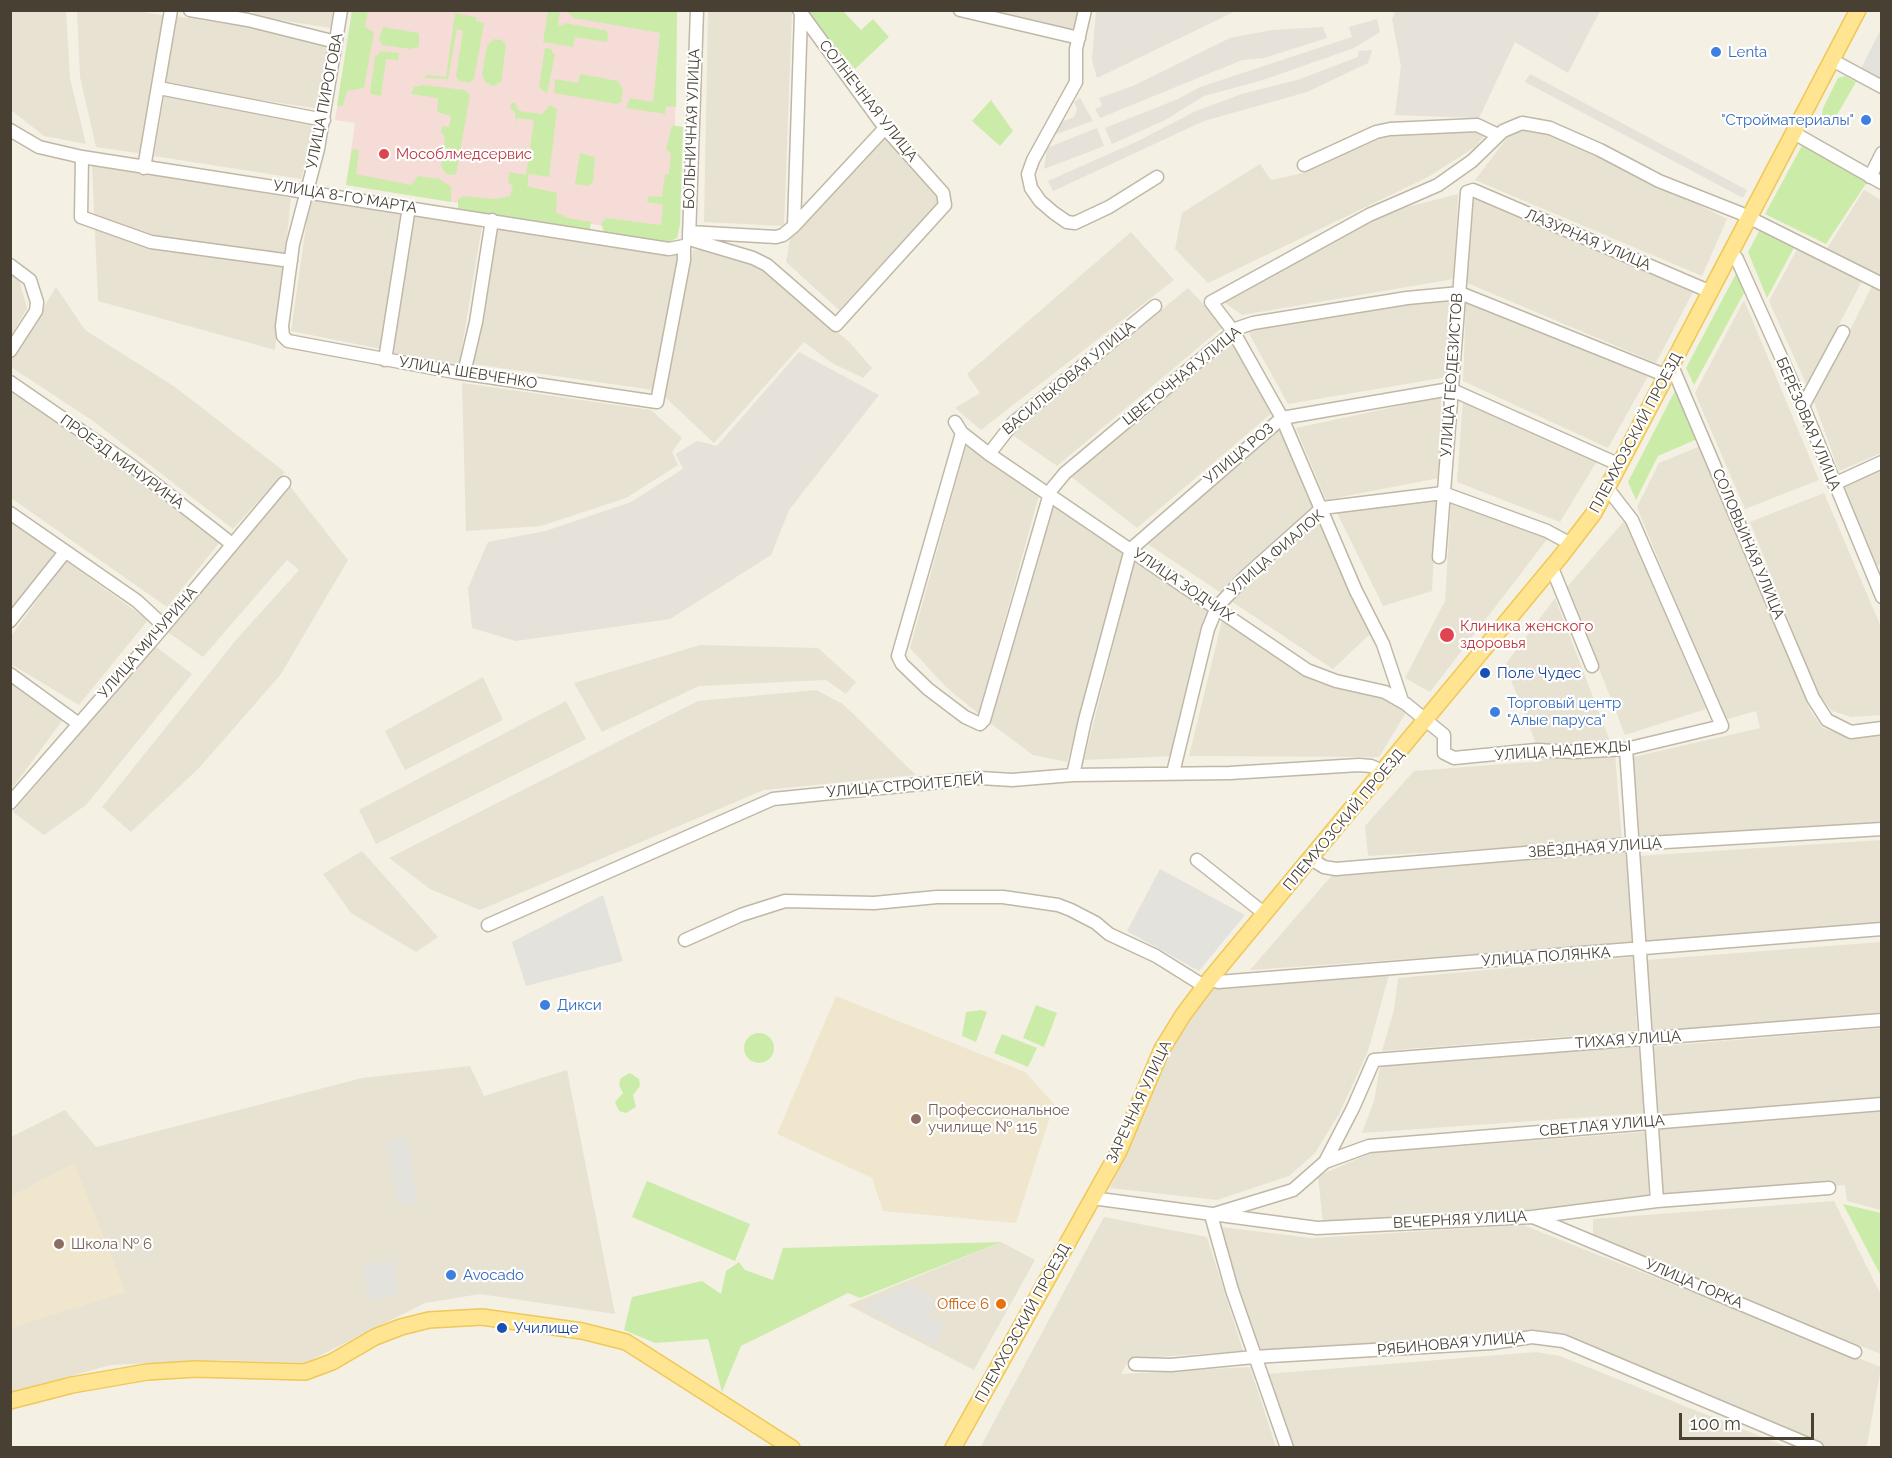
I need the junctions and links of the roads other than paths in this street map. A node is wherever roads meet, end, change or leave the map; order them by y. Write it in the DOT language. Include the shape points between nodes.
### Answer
graph roads {
  1 [pos="171,10"];
  2 [pos="190,10"];
  3 [pos="341,10"];
  4 [pos="696,10"];
  5 [pos="960,10"];
  6 [pos="1086,10"];
  7 [pos="1858,10"];
  8 [pos="800,12"];
  9 [pos="1079,38"];
  10 [pos="336,42"];
  11 [pos="1832,60"];
  12 [pos="1881,87"];
  13 [pos="159,88"];
  14 [pos="324,120"];
  15 [pos="885,128"];
  16 [pos="10,130"];
  17 [pos="1794,133"];
  18 [pos="1498,135"];
  19 [pos="1881,153"];
  20 [pos="82,158"];
  21 [pos="1304,165"];
  22 [pos="144,168"];
  23 [pos="1157,177"];
  24 [pos="1870,177"];
  25 [pos="1881,183"];
  26 [pos="306,191"];
  27 [pos="1466,193"];
  28 [pos="409,207"];
  29 [pos="1750,218"];
  30 [pos="492,220"];
  31 [pos="794,226"];
  32 [pos="687,239"];
  33 [pos="1731,252"];
  34 [pos="291,261"];
  35 [pos="10,265"];
  36 [pos="1881,284"];
  37 [pos="1458,292"];
  38 [pos="1711,292"];
  39 [pos="1155,306"];
  40 [pos="1233,331"];
  41 [pos="1843,332"];
  42 [pos="283,336"];
  43 [pos="10,351"];
  44 [pos="385,360"];
  45 [pos="1670,371"];
  46 [pos="464,373"];
  47 [pos="10,382"];
  48 [pos="1450,389"];
  49 [pos="657,402"];
  50 [pos="1803,406"];
  51 [pos="1282,418"];
  52 [pos="955,422"];
  53 [pos="962,433"];
  54 [pos="989,454"];
  55 [pos="1881,462"];
  56 [pos="1620,465"];
  57 [pos="284,483"];
  58 [pos="1834,484"];
  59 [pos="1608,489"];
  60 [pos="1443,493"];
  61 [pos="1048,495"];
  62 [pos="1322,508"];
  63 [pos="10,513"];
  64 [pos="232,544"];
  65 [pos="1571,544"];
  66 [pos="1131,549"];
  67 [pos="65,552"];
  68 [pos="1439,557"];
  69 [pos="1552,568"];
  70 [pos="1877,575"];
  71 [pos="1881,597"];
  72 [pos="1217,607"];
  73 [pos="10,621"];
  74 [pos="164,626"];
  75 [pos="1592,666"];
  76 [pos="10,674"];
  77 [pos="1402,701"];
  78 [pos="1427,719"];
  79 [pos="79,724"];
  80 [pos="1881,728"];
  81 [pos="1626,749"];
  82 [pos="1384,772"];
  83 [pos="1173,773"];
  84 [pos="1073,775"];
  85 [pos="10,803"];
  86 [pos="1881,829"];
  87 [pos="1632,844"];
  88 [pos="1311,859"];
  89 [pos="1197,860"];
  90 [pos="1265,914"];
  91 [pos="488,925"];
  92 [pos="1881,929"];
  93 [pos="685,940"];
  94 [pos="1640,950"];
  95 [pos="1207,983"];
  96 [pos="1881,1020"];
  97 [pos="1646,1038"];
  98 [pos="1881,1104"];
  99 [pos="1650,1122"];
  100 [pos="1325,1162"];
  101 [pos="1829,1188"];
  102 [pos="1092,1198"];
  103 [pos="1657,1201"];
  104 [pos="1211,1215"];
  105 [pos="1532,1217"];
  106 [pos="1855,1352"];
  107 [pos="1254,1357"];
  108 [pos="1136,1364"];
  109 [pos="10,1401"];
  110 [pos="792,1448"];
  111 [pos="953,1448"];
  112 [pos="1287,1448"];
  113 [pos="1817,1448"];
  1 -- 13 [label="street"];
  2 -- 10 [label="street"];
  3 -- 10 [label="street, УЛИЦА ПИРОГОВА"];
  4 -- 32 [label="street, БОЛЬНИЧНАЯ УЛИЦА"];
  5 -- 9 [label="street"];
  6 -- 9 [label="street"];
  7 -- 11 [label="main road, ПЛЕМХОЗСКИЙ ПРОЕЗД"];
  8 -- 15 [label="street, СОЛНЕЧНАЯ УЛИЦА"];
  8 -- 31 [label="street"];
  9 -- 23 [label="street" via="1076,82 1029,170 1033,193 1059,217 1075,223"];
  10 -- 14 [label="street, УЛИЦА ПИРОГОВА"];
  11 -- 12 [label="street"];
  11 -- 17 [label="main road, ПЛЕМХОЗСКИЙ ПРОЕЗД"];
  13 -- 14 [label="street"];
  13 -- 22 [label="street"];
  14 -- 26 [label="street, УЛИЦА ПИРОГОВА"];
  15 -- 31 [label="street"];
  15 -- 32 [label="street, СОЛНЕЧНАЯ УЛИЦА" via="943,193 945,205 836,325 767,265"];
  16 -- 20 [label="street, УЛИЦА 8-ГО МАРТА" via="39,147"];
  17 -- 24 [label="street"];
  17 -- 29 [label="main road, ПЛЕМХОЗСКИЙ ПРОЕЗД"];
  18 -- 21 [label="street" via="1477,125 1390,129"];
  18 -- 29 [label="street" via="1518,123 1544,126 1659,182"];
  18 -- 40 [label="street" via="1472,161 1438,185 1369,215 1211,302"];
  19 -- 24 [label="street"];
  20 -- 22 [label="street, УЛИЦА 8-ГО МАРТА"];
  20 -- 34 [label="street" via="81,217 151,242"];
  22 -- 26 [label="street, УЛИЦА 8-ГО МАРТА"];
  24 -- 25 [label="street"];
  26 -- 28 [label="street, УЛИЦА 8-ГО МАРТА"];
  26 -- 34 [label="street, УЛИЦА ПИРОГОВА"];
  27 -- 37 [label="street, УЛИЦА ГЕОДЕЗИСТОВ"];
  27 -- 38 [label="street, ЛАЗУРНАЯ УЛИЦА" via="1473,190"];
  28 -- 30 [label="street, УЛИЦА 8-ГО МАРТА"];
  28 -- 44 [label="street"];
  29 -- 33 [label="main road, ПЛЕМХОЗСКИЙ ПРОЕЗД"];
  29 -- 36 [label="street"];
  30 -- 32 [label="street, УЛИЦА 8-ГО МАРТА" via="669,249"];
  30 -- 46 [label="street"];
  31 -- 32 [label="street" via="776,237"];
  32 -- 49 [label="street, БОЛЬНИЧНАЯ УЛИЦА"];
  33 -- 38 [label="main road, ПЛЕМХОЗСКИЙ ПРОЕЗД"];
  33 -- 50 [label="street, БЕРЁЗОВАЯ УЛИЦА"];
  34 -- 42 [label="street, УЛИЦА ПИРОГОВА"];
  35 -- 43 [label="street" via="26,276 37,297 36,311"];
  37 -- 40 [label="street, ЦВЕТОЧНАЯ УЛИЦА" via="1252,323"];
  37 -- 45 [label="street, ЦВЕТОЧНАЯ УЛИЦА"];
  37 -- 48 [label="street, УЛИЦА ГЕОДЕЗИСТОВ"];
  38 -- 45 [label="main road, ПЛЕМХОЗСКИЙ ПРОЕЗД"];
  39 -- 54 [label="street, ВАСИЛЬКОВАЯ УЛИЦА" via="1008,427"];
  40 -- 51 [label="street"];
  40 -- 61 [label="street, ЦВЕТОЧНАЯ УЛИЦА" via="1065,472"];
  41 -- 50 [label="street"];
  42 -- 44 [label="street, УЛИЦА ШЕВЧЕНКО" via="292,343"];
  44 -- 46 [label="street, УЛИЦА ШЕВЧЕНКО"];
  45 -- 56 [label="main road, ПЛЕМХОЗСКИЙ ПРОЕЗД"];
  45 -- 80 [label="street, СОЛОВЬИНАЯ УЛИЦА" via="1813,698 1827,720 1851,732"];
  46 -- 49 [label="street, УЛИЦА ШЕВЧЕНКО"];
  47 -- 64 [label="street, ПРОЕЗД МИЧУРИНА" via="132,466"];
  48 -- 51 [label="street, УЛИЦА РОЗ"];
  48 -- 56 [label="street"];
  48 -- 60 [label="street, УЛИЦА ГЕОДЕЗИСТОВ"];
  50 -- 58 [label="street, БЕРЁЗОВАЯ УЛИЦА"];
  51 -- 62 [label="street"];
  51 -- 66 [label="street, УЛИЦА РОЗ"];
  52 -- 53 [label="street, УЛИЦА ЗОДЧИХ"];
  53 -- 54 [label="street, УЛИЦА ЗОДЧИХ"];
  53 -- 61 [label="street, ЦВЕТОЧНАЯ УЛИЦА" via="898,656 944,703 976,723 984,720"];
  54 -- 61 [label="street, УЛИЦА ЗОДЧИХ"];
  55 -- 58 [label="street"];
  56 -- 59 [label="main road, ПЛЕМХОЗСКИЙ ПРОЕЗД"];
  57 -- 64 [label="street, УЛИЦА МИЧУРИНА"];
  58 -- 70 [label="street, БЕРЁЗОВАЯ УЛИЦА"];
  59 -- 65 [label="main road, ПЛЕМХОЗСКИЙ ПРОЕЗД"];
  59 -- 81 [label="street, УЛИЦА НАДЕЖДЫ" via="1632,520 1722,726"];
  60 -- 62 [label="street, УЛИЦА ФИАЛОК"];
  60 -- 65 [label="street, УЛИЦА ФИАЛОК" via="1547,531"];
  60 -- 68 [label="street, УЛИЦА ГЕОДЕЗИСТОВ"];
  61 -- 66 [label="street, УЛИЦА ЗОДЧИХ"];
  62 -- 72 [label="street, УЛИЦА ФИАЛОК"];
  62 -- 77 [label="street" via="1383,644"];
  63 -- 67 [label="street"];
  64 -- 74 [label="street, УЛИЦА МИЧУРИНА"];
  65 -- 69 [label="main road, ПЛЕМХОЗСКИЙ ПРОЕЗД"];
  66 -- 72 [label="street, УЛИЦА ЗОДЧИХ"];
  66 -- 84 [label="street, УЛИЦА РОЗ"];
  67 -- 73 [label="street"];
  67 -- 74 [label="street" via="137,601"];
  69 -- 75 [label="street"];
  69 -- 78 [label="main road, ПЛЕМХОЗСКИЙ ПРОЕЗД"];
  70 -- 71 [label="street, БЕРЁЗОВАЯ УЛИЦА"];
  72 -- 77 [label="street, УЛИЦА ЗОДЧИХ" via="1311,672 1380,690"];
  72 -- 83 [label="street, УЛИЦА ФИАЛОК" via="1208,629"];
  74 -- 79 [label="street, УЛИЦА МИЧУРИНА"];
  76 -- 79 [label="street"];
  77 -- 78 [label="street, УЛИЦА ЗОДЧИХ"];
  78 -- 81 [label="street, УЛИЦА НАДЕЖДЫ" via="1444,735 1444,753 1454,758 1536,750 1575,753"];
  78 -- 82 [label="main road, ПЛЕМХОЗСКИЙ ПРОЕЗД"];
  79 -- 85 [label="street, УЛИЦА МИЧУРИНА"];
  81 -- 87 [label="street"];
  82 -- 83 [label="street, УЛИЦА СТРОИТЕЛЕЙ" via="1359,765"];
  82 -- 88 [label="main road, ПЛЕМХОЗСКИЙ ПРОЕЗД"];
  83 -- 84 [label="street, УЛИЦА СТРОИТЕЛЕЙ"];
  84 -- 91 [label="street, УЛИЦА СТРОИТЕЛЕЙ" via="933,781 773,799"];
  86 -- 87 [label="street, ЗВЁЗДНАЯ УЛИЦА"];
  87 -- 88 [label="street, ЗВЁЗДНАЯ УЛИЦА" via="1336,868 1324,867"];
  87 -- 94 [label="street"];
  88 -- 90 [label="main road, ПЛЕМХОЗСКИЙ ПРОЕЗД"];
  89 -- 90 [label="street"];
  90 -- 95 [label="main road, ПЛЕМХОЗСКИЙ ПРОЕЗД"];
  92 -- 94 [label="street, УЛИЦА ПОЛЯНКА"];
  93 -- 95 [label="street" via="785,901 874,903 938,897 1003,897 1071,910 1096,922 1109,934"];
  94 -- 95 [label="street, УЛИЦА ПОЛЯНКА"];
  94 -- 97 [label="street"];
  95 -- 102 [label="main road, ЗАРЕЧНАЯ УЛИЦА" via="1162,1049 1129,1132"];
  96 -- 97 [label="street, ТИХАЯ УЛИЦА"];
  97 -- 99 [label="street"];
  97 -- 100 [label="street, ТИХАЯ УЛИЦА" via="1374,1060"];
  98 -- 99 [label="street, СВЕТЛАЯ УЛИЦА"];
  99 -- 100 [label="street, СВЕТЛАЯ УЛИЦА" via="1369,1146"];
  99 -- 103 [label="street"];
  100 -- 104 [label="street" via="1293,1190"];
  101 -- 103 [label="street, ВЕЧЕРНЯЯ УЛИЦА"];
  102 -- 104 [label="street, ВЕЧЕРНЯЯ УЛИЦА"];
  102 -- 111 [label="main road, ПЛЕМХОЗСКИЙ ПРОЕЗД"];
  103 -- 105 [label="street, ВЕЧЕРНЯЯ УЛИЦА"];
  104 -- 105 [label="street, ВЕЧЕРНЯЯ УЛИЦА" via="1317,1228"];
  104 -- 107 [label="street"];
  105 -- 106 [label="street, УЛИЦА ГОРКА"];
  107 -- 108 [label="street, РЯБИНОВАЯ УЛИЦА" via="1171,1365"];
  107 -- 112 [label="street"];
  107 -- 113 [label="street, РЯБИНОВАЯ УЛИЦА" via="1492,1343 1532,1337 1563,1341"];
  109 -- 110 [label="main road" via="72,1385 159,1371 305,1372 401,1327 429,1320 482,1317 582,1331 626,1342"];
}
